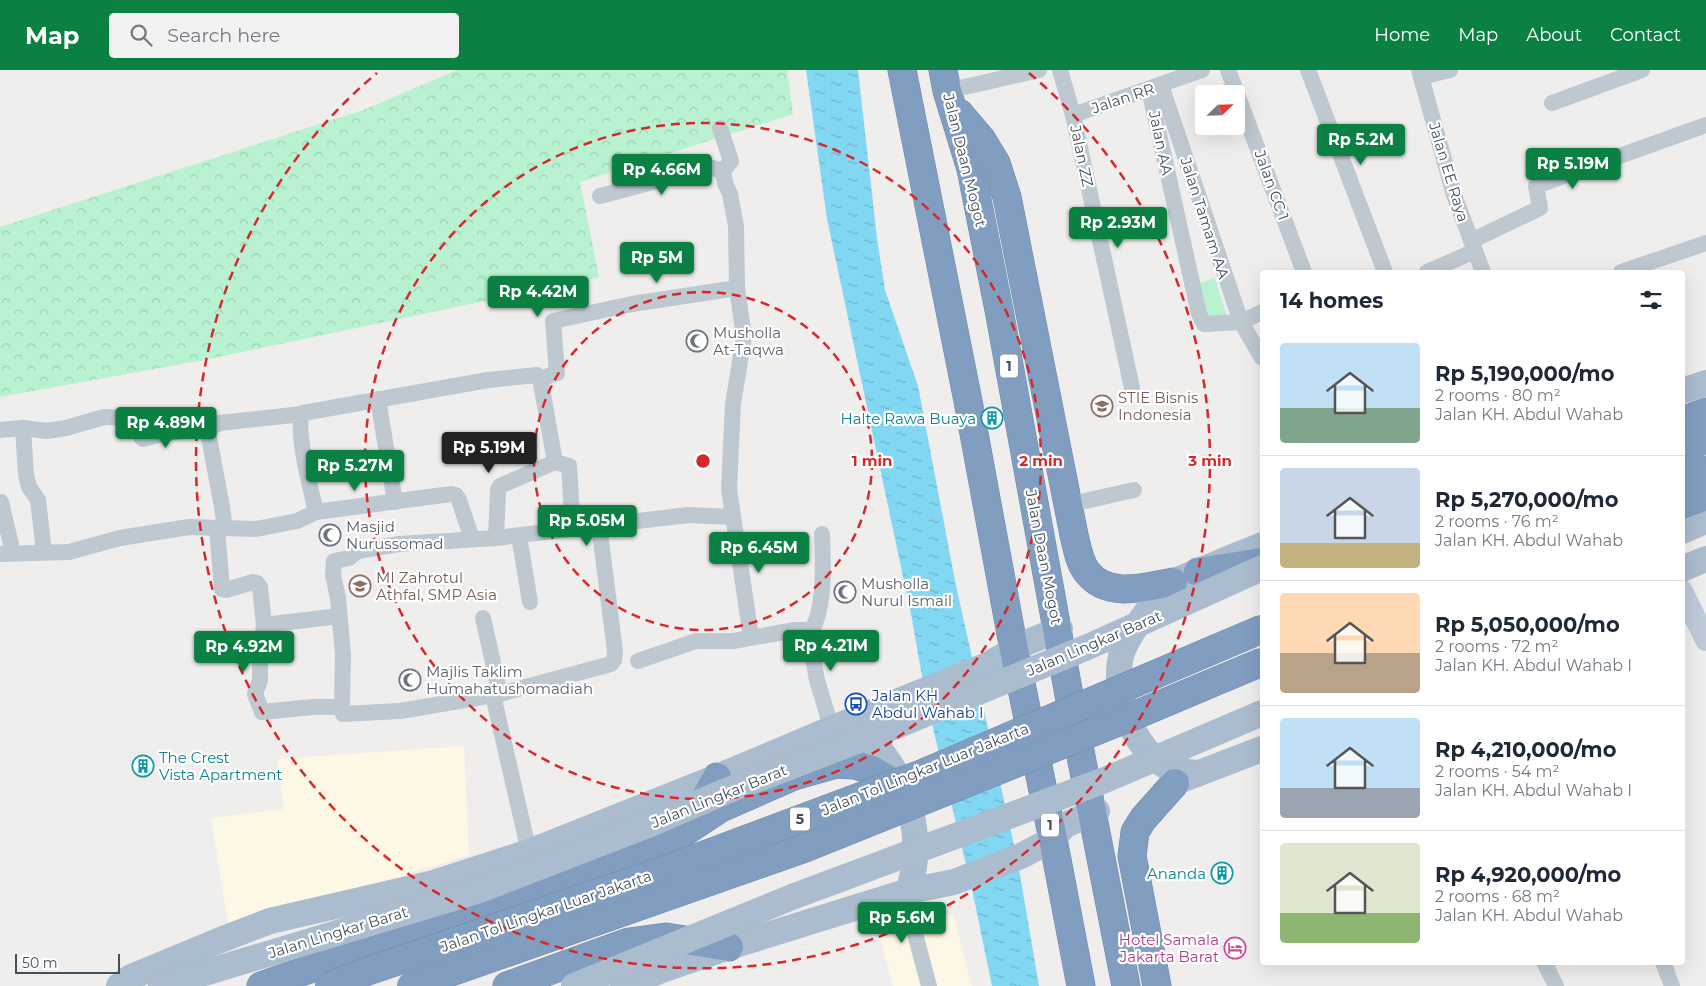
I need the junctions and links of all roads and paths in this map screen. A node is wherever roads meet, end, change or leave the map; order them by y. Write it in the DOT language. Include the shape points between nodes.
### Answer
graph roads {
  1 [pos="902,70"];
  2 [pos="1038,70"];
  3 [pos="1060,70"];
  4 [pos="1202,70"];
  5 [pos="1228,70"];
  6 [pos="1308,70"];
  7 [pos="1450,70"];
  8 [pos="1642,70"];
  9 [pos="1420,74"];
  10 [pos="1155,87"];
  11 [pos="947,88"];
  12 [pos="1552,103"];
  13 [pos="1073,116"];
  14 [pos="1706,125"];
  15 [pos="720,128"];
  16 [pos="723,171"];
  17 [pos="600,196"];
  18 [pos="1706,243"];
  19 [pos="1473,246"];
  20 [pos="1303,270"];
  21 [pos="1384,270"];
  22 [pos="1431,270"];
  23 [pos="1482,270"];
  24 [pos="1627,270"];
  25 [pos="737,288"];
  26 [pos="1260,313"];
  27 [pos="1241,322"];
  28 [pos="1260,355"];
  29 [pos="1706,374"];
  30 [pos="540,379"];
  31 [pos="1685,380"];
  32 [pos="1706,383"];
  33 [pos="1132,388"];
  34 [pos="1685,390"];
  35 [pos="378,399"];
  36 [pos="1706,412"];
  37 [pos="302,414"];
  38 [pos="1685,420"];
  39 [pos="24,428"];
  40 [pos="205,429"];
  41 [pos="0,430"];
  42 [pos="1706,440"];
  43 [pos="1685,447"];
  44 [pos="555,462"];
  45 [pos="1706,470"];
  46 [pos="1685,478"];
  47 [pos="1134,490"];
  48 [pos="1706,496"];
  49 [pos="1,502"];
  50 [pos="395,502"];
  51 [pos="1685,504"];
  52 [pos="1067,505"];
  53 [pos="316,512"];
  54 [pos="733,517"];
  55 [pos="1706,521"];
  56 [pos="591,526"];
  57 [pos="221,528"];
  58 [pos="1685,531"];
  59 [pos="822,534"];
  60 [pos="519,536"];
  61 [pos="496,538"];
  62 [pos="472,539"];
  63 [pos="1260,546"];
  64 [pos="44,552"];
  65 [pos="6,553"];
  66 [pos="1706,559"];
  67 [pos="1260,562"];
  68 [pos="1685,568"];
  69 [pos="1260,569"];
  70 [pos="1198,572"];
  71 [pos="1173,582"];
  72 [pos="1685,597"];
  73 [pos="530,602"];
  74 [pos="339,616"];
  75 [pos="483,618"];
  76 [pos="264,625"];
  77 [pos="1059,630"];
  78 [pos="1260,630"];
  79 [pos="809,635"];
  80 [pos="751,637"];
  81 [pos="1706,640"];
  82 [pos="1014,650"];
  83 [pos="638,661"];
  84 [pos="1260,663"];
  85 [pos="496,694"];
  86 [pos="342,707"];
  87 [pos="1260,714"];
  88 [pos="839,726"];
  89 [pos="1260,750"];
  90 [pos="717,777"];
  91 [pos="1186,778"];
  92 [pos="904,789"];
  93 [pos="1094,812"];
  94 [pos="688,830"];
  95 [pos="1053,839"];
  96 [pos="529,852"];
  97 [pos="907,892"];
  98 [pos="729,947"];
  99 [pos="1546,965"];
  100 [pos="1664,965"];
  101 [pos="119,986"];
  102 [pos="161,986"];
  103 [pos="261,986"];
  104 [pos="328,986"];
  105 [pos="411,986"];
  106 [pos="507,986"];
  107 [pos="574,986"];
  108 [pos="623,986"];
  109 [pos="929,986"];
  110 [pos="1081,986"];
  111 [pos="1126,986"];
  112 [pos="1157,986"];
  113 [pos="1556,986"];
  114 [pos="1672,986"];
  1 -- 82 [label="highway, 1"];
  2 -- 11 [label="street"];
  3 -- 13 [label="street, Jalan ZZ"];
  4 -- 10 [label="street, Jalan RR"];
  5 -- 20 [label="street, Jalan CC 1"];
  6 -- 21 [label="street"];
  7 -- 9 [label="street"];
  8 -- 12 [label="street"];
  9 -- 19 [label="street, Jalan EE Raya" via="1454,195"];
  10 -- 13 [label="street, Jalan RR"];
  10 -- 27 [label="street, Jalan Tamam AA"];
  10 -- 27 [label="street, Jalan AA" via="1199,314 1204,324"];
  11 -- 52 [label="highway" via="996,163 1007,197"];
  11 -- 77 [label="highway, Jalan Daan Mogot / 1" via="971,169"];
  13 -- 33 [label="street, Jalan ZZ"];
  14 -- 19 [label="street" via="1536,186 1540,208"];
  15 -- 16 [label="street" via="731,161"];
  16 -- 17 [label="street" via="708,167"];
  16 -- 25 [label="street" via="736,226"];
  18 -- 24 [label="street"];
  19 -- 22 [label="street"];
  19 -- 23 [label="street, Jalan EE Raya"];
  25 -- 30 [label="street" via="632,304 553,321 557,373"];
  25 -- 54 [label="street" via="744,337 733,404 729,489"];
  26 -- 27 [label="street"];
  27 -- 28 [label="street"];
  29 -- 31 [label="main road"];
  30 -- 35 [label="street" via="537,376 488,380"];
  30 -- 44 [label="street"];
  32 -- 34 [label="main road"];
  35 -- 37 [label="street"];
  35 -- 50 [label="street"];
  36 -- 38 [label="highway"];
  37 -- 40 [label="street" via="220,423"];
  37 -- 53 [label="street" via="303,453"];
  39 -- 40 [label="street" via="66,428 104,417 136,418 143,439"];
  39 -- 41 [label="street"];
  39 -- 64 [label="street" via="26,475 38,500"];
  40 -- 57 [label="street" via="222,506"];
  42 -- 43 [label="highway"];
  44 -- 56 [label="street" via="569,466 572,515"];
  44 -- 61 [label="street" via="500,486"];
  45 -- 46 [label="highway"];
  47 -- 52 [label="street"];
  48 -- 51 [label="highway"];
  49 -- 65 [label="street"];
  50 -- 53 [label="street"];
  50 -- 62 [label="street" via="456,495"];
  52 -- 71 [label="highway" via="1083,565 1096,581 1124,590"];
  53 -- 57 [label="street" via="297,522"];
  54 -- 56 [label="street" via="688,515"];
  54 -- 80 [label="street"];
  55 -- 58 [label="main road"];
  56 -- 60 [label="street"];
  56 -- 85 [label="street" via="615,651 612,664"];
  57 -- 64 [label="street" via="189,528 120,538 69,552"];
  57 -- 76 [label="street" via="222,589 257,583"];
  59 -- 79 [label="street" via="823,579 815,626"];
  60 -- 61 [label="street"];
  60 -- 73 [label="street"];
  61 -- 62 [label="street"];
  62 -- 74 [label="street" via="399,544 357,551 349,558 333,562"];
  63 -- 70 [label="main road"];
  64 -- 65 [label="street"];
  66 -- 68 [label="main road"];
  67 -- 70 [label="highway"];
  69 -- 102 [label="main road, Jalan Lingkar Barat, bridge" via="1090,646 480,890"];
  70 -- 71 [label="main road"];
  71 -- 91 [label="main road" via="1130,636 1119,674 1121,698 1147,751"];
  72 -- 81 [label="street"];
  74 -- 76 [label="street"];
  74 -- 86 [label="street" via="343,654"];
  75 -- 85 [label="street"];
  76 -- 86 [label="street" via="260,680 255,694 260,710"];
  77 -- 82 [label="main road, Jalan Lingkar Barat"];
  77 -- 93 [label="highway, Jalan Daan Mogot / 1"];
  78 -- 104 [label="highway, Jalan Tol Lingkar Luar Jakarta / 5, bridge" via="921,774 656,874"];
  79 -- 80 [label="street" via="804,630 795,630"];
  79 -- 88 [label="street" via="817,680"];
  80 -- 83 [label="street" via="733,641 696,641"];
  82 -- 88 [label="main road, Jalan Lingkar Barat" via="985,666"];
  82 -- 95 [label="highway, 1"];
  84 -- 105 [label="highway, Jalan Tol Lingkar Luar Jakarta / 5, bridge" via="806,848"];
  85 -- 86 [label="street" via="400,711 343,714"];
  85 -- 96 [label="street"];
  87 -- 107 [label="main road, bridge" via="1105,780 792,897"];
  88 -- 90 [label="main road, Jalan Lingkar Barat"];
  88 -- 92 [label="main road" via="871,740 890,763"];
  89 -- 91 [label="main road"];
  90 -- 94 [label="highway"];
  90 -- 96 [label="main road, Jalan Lingkar Barat"];
  91 -- 112 [label="highway" via="1143,819 1135,832 1132,856"];
  92 -- 94 [label="highway" via="872,770 836,764 794,776 721,808"];
  92 -- 97 [label="main road" via="913,822 915,857"];
  93 -- 95 [label="main road" via="1065,825"];
  93 -- 111 [label="highway, Jalan Daan Mogot / 1"];
  94 -- 103 [label="highway" via="665,845"];
  95 -- 97 [label="main road" via="1021,856 954,882"];
  95 -- 110 [label="highway, 1"];
  96 -- 101 [label="main road, Jalan Lingkar Barat" via="430,884 270,921 131,977"];
  97 -- 98 [label="main road"];
  97 -- 109 [label="street"];
  98 -- 106 [label="highway" via="666,937 629,942"];
  98 -- 108 [label="main road"];
  99 -- 113 [label="street"];
  100 -- 114 [label="street"];
}
